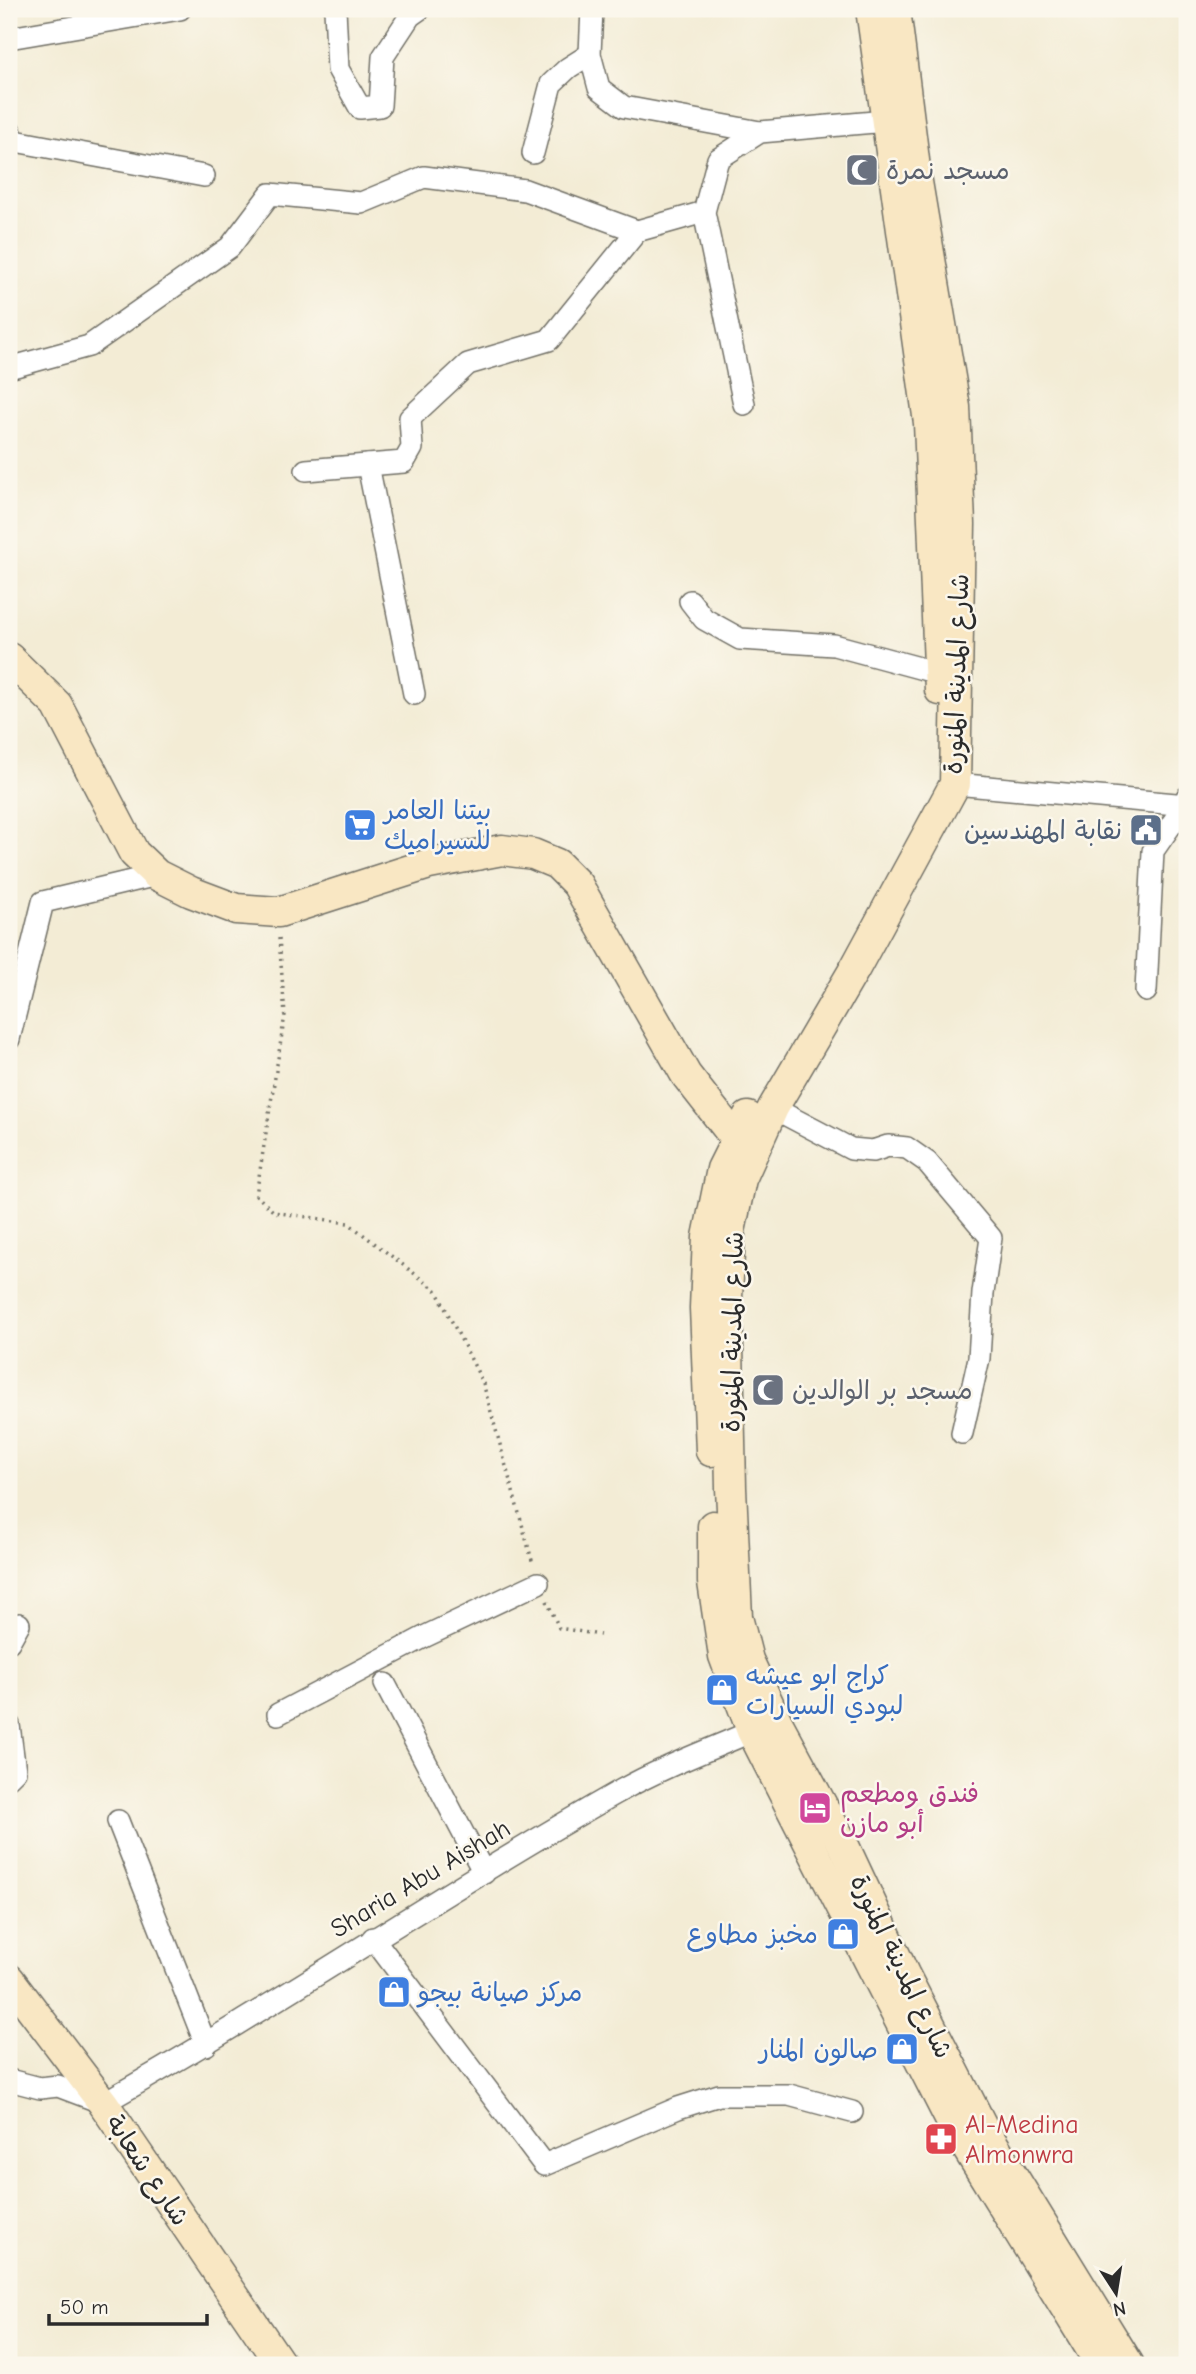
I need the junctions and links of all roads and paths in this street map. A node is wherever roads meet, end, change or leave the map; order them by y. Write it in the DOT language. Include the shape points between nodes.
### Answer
graph roads {
  1 [pos="180,9"];
  2 [pos="335,9"];
  3 [pos="420,9"];
  4 [pos="592,9"];
  5 [pos="871,9"];
  6 [pos="895,9"];
  7 [pos="9,38"];
  8 [pos="590,54"];
  9 [pos="886,121"];
  10 [pos="9,129"];
  11 [pos="760,132"];
  12 [pos="533,153"];
  13 [pos="204,176"];
  14 [pos="704,212"];
  15 [pos="637,231"];
  16 [pos="9,368"];
  17 [pos="744,404"];
  18 [pos="368,465"];
  19 [pos="306,470"];
  20 [pos="691,601"];
  21 [pos="9,658"];
  22 [pos="938,673"];
  23 [pos="414,694"];
  24 [pos="955,784"];
  25 [pos="1186,802"];
  26 [pos="157,876"];
  27 [pos="279,912"];
  28 [pos="1146,991"];
  29 [pos="9,1039"];
  30 [pos="773,1108"];
  31 [pos="744,1149"];
  32 [pos="962,1433"];
  33 [pos="538,1583"];
  34 [pos="600,1635"];
  35 [pos="385,1684"];
  36 [pos="278,1714"];
  37 [pos="9,1725"];
  38 [pos="764,1726"];
  39 [pos="9,1777"];
  40 [pos="118,1821"];
  41 [pos="484,1873"];
  42 [pos="373,1938"];
  43 [pos="9,1979"];
  44 [pos="206,2045"];
  45 [pos="9,2080"];
  46 [pos="103,2103"];
  47 [pos="852,2112"];
  48 [pos="281,2365"];
  49 [pos="1101,2365"];
  50 [pos="1129,2365"];
  1 -- 7 [label="street"];
  2 -- 3 [label="street" via="338,69 360,108 380,106 383,57 410,16"];
  4 -- 8 [label="street"];
  5 -- 9 [label="street, شارع المدينة المنورة"];
  6 -- 24 [label="street, شارع المدينة المنورة" via="916,176 955,407 960,538"];
  8 -- 11 [label="street" via="599,88 624,107"];
  8 -- 12 [label="street" via="551,84"];
  9 -- 11 [label="street"];
  9 -- 22 [label="street, شارع المدينة المنورة" via="929,423"];
  10 -- 13 [label="street" via="15,141"];
  11 -- 14 [label="street" via="718,159"];
  14 -- 15 [label="street"];
  14 -- 17 [label="street"];
  15 -- 16 [label="street" via="526,190 424,177 360,203 270,194 230,247 89,346"];
  15 -- 18 [label="street" via="549,340 468,364 410,418 412,447 404,462"];
  18 -- 19 [label="street"];
  18 -- 23 [label="street"];
  20 -- 22 [label="street" via="704,619 740,639 834,645"];
  21 -- 26 [label="street" via="57,705 134,853"];
  22 -- 31 [label="street, شارع المدينة المنورة" via="942,715 935,784 915,832 752,1110"];
  24 -- 25 [label="street"];
  24 -- 30 [label="street, شارع المدينة المنورة"];
  25 -- 28 [label="street" via="1153,851"];
  26 -- 27 [label="street" via="236,909"];
  26 -- 29 [label="street" via="43,902"];
  27 -- 31 [label="street" via="429,864 502,850 533,854 556,864 577,884 686,1075"];
  27 -- 33 [label="path" via="285,1015 256,1195 274,1212 348,1223 436,1290 483,1383"];
  30 -- 31 [label="street, شارع المدينة المنورة"];
  30 -- 32 [label="street" via="851,1149 907,1148 927,1162 992,1238 979,1358"];
  31 -- 38 [label="street, شارع المدينة المنورة" via="722,1169 708,1237 705,1308 713,1582 724,1656"];
  33 -- 34 [label="path" via="559,1628"];
  33 -- 36 [label="street"];
  35 -- 41 [label="street"];
  37 -- 39 [label="street" via="15,1771"];
  38 -- 41 [label="street, Sharia Abu Aishah" via="622,1790"];
  38 -- 49 [label="street, شارع المدينة المنورة" via="953,2125"];
  38 -- 50 [label="street, شارع المدينة المنورة" via="845,1848 982,2126"];
  40 -- 44 [label="street"];
  41 -- 42 [label="street, Sharia Abu Aishah"];
  42 -- 44 [label="street, Sharia Abu Aishah"];
  42 -- 47 [label="street" via="544,2165 719,2095 789,2095"];
  43 -- 46 [label="street, شارع شعابة"];
  44 -- 46 [label="street, Sharia Abu Aishah"];
  45 -- 46 [label="street" via="40,2088 58,2086"];
  46 -- 48 [label="street, شارع شعابة"];
}
